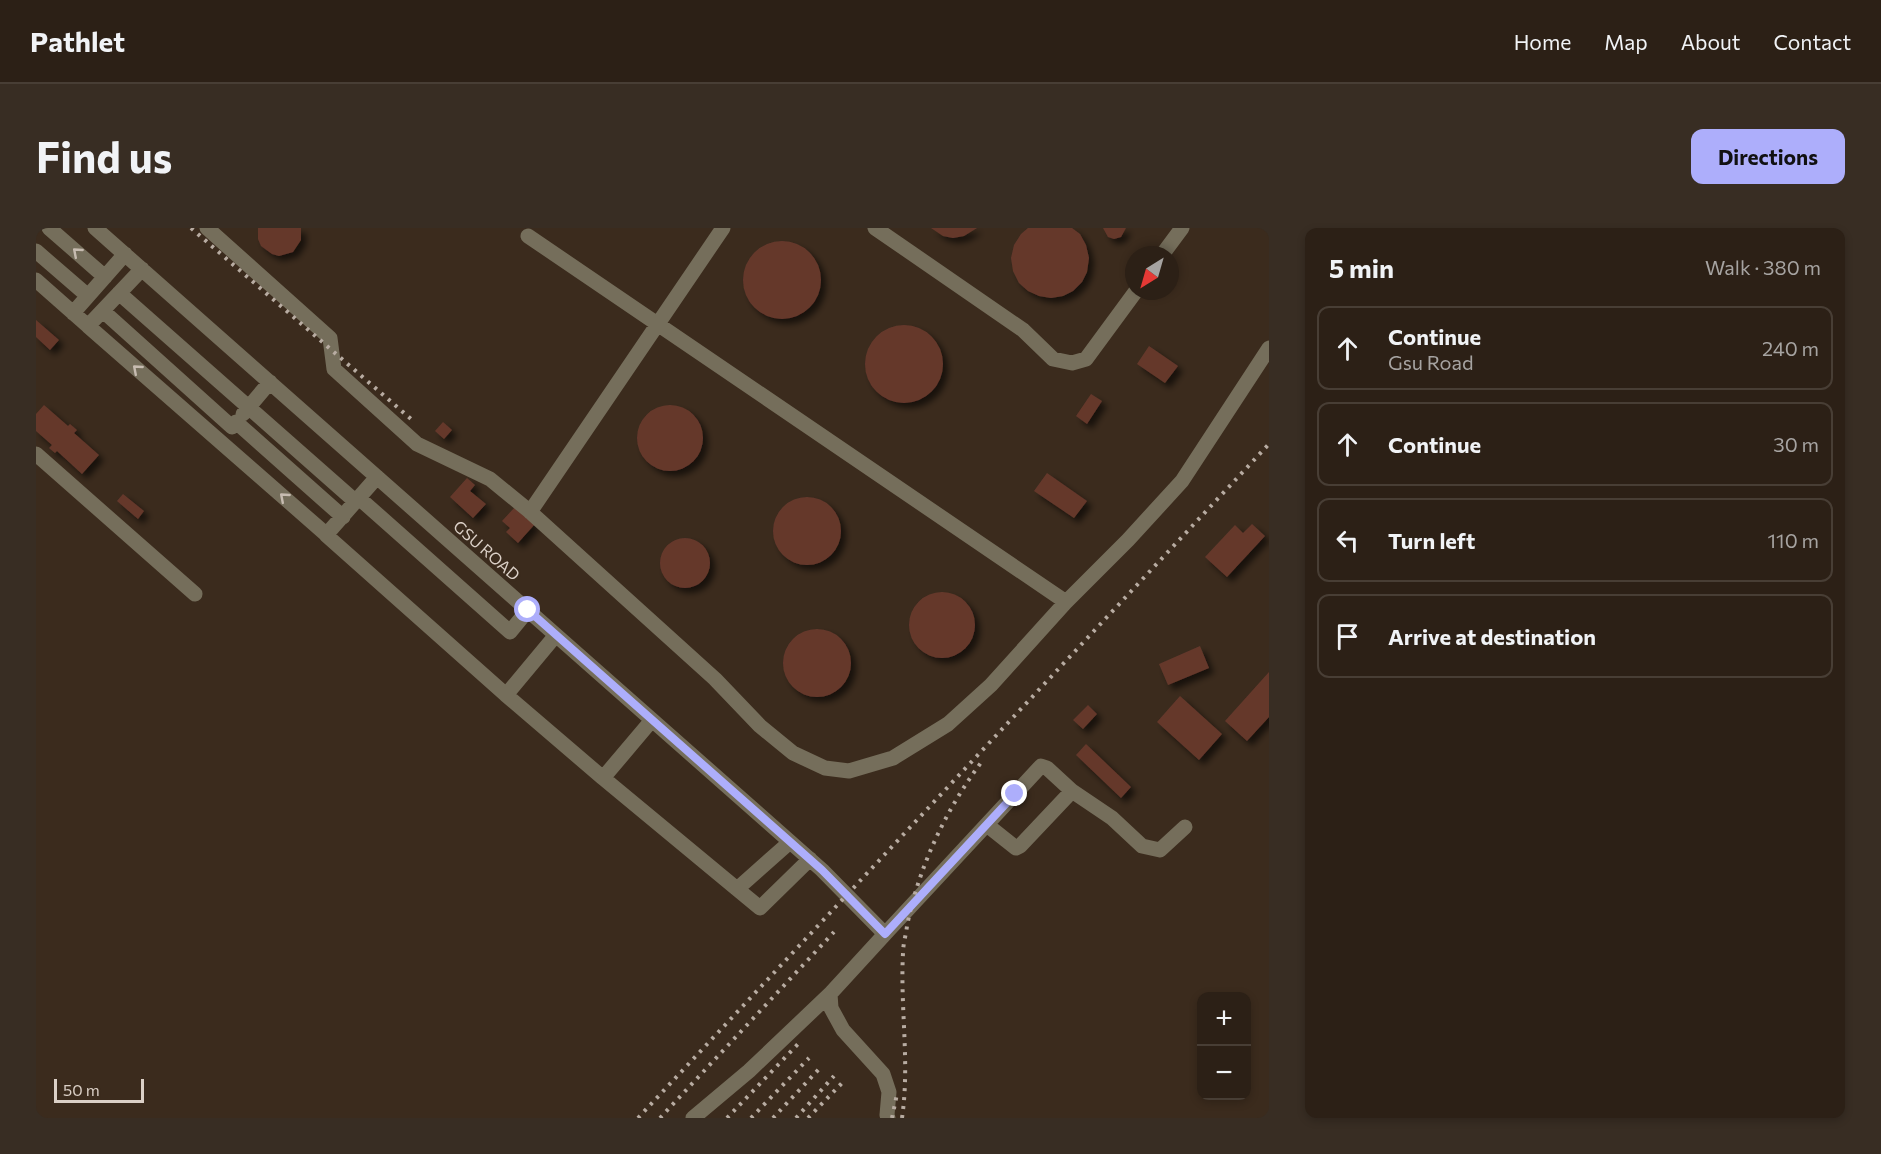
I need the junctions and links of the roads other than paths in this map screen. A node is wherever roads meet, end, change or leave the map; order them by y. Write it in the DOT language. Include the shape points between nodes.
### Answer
graph roads {
  1 [pos="49,228"];
  2 [pos="96,228"];
  3 [pos="207,228"];
  4 [pos="723,228"];
  5 [pos="874,228"];
  6 [pos="1182,228"];
  7 [pos="528,236"];
  8 [pos="1169,246"];
  9 [pos="36,251"];
  10 [pos="125,254"];
  11 [pos="142,269"];
  12 [pos="105,277"];
  13 [pos="36,280"];
  14 [pos="119,293"];
  15 [pos="88,296"];
  16 [pos="1129,300"];
  17 [pos="103,311"];
  18 [pos="73,313"];
  19 [pos="658,325"];
  20 [pos="88,326"];
  21 [pos="1269,348"];
  22 [pos="270,382"];
  23 [pos="249,407"];
  24 [pos="235,424"];
  25 [pos="220,442"];
  26 [pos="36,454"];
  27 [pos="377,477"];
  28 [pos="357,500"];
  29 [pos="530,512"];
  30 [pos="343,517"];
  31 [pos="328,536"];
  32 [pos="195,594"];
  33 [pos="1066,602"];
  34 [pos="528,610"];
  35 [pos="556,635"];
  36 [pos="506,695"];
  37 [pos="652,720"];
  38 [pos="603,778"];
  39 [pos="1071,791"];
  40 [pos="987,825"];
  41 [pos="1185,827"];
  42 [pos="790,842"];
  43 [pos="810,859"];
  44 [pos="736,889"];
  45 [pos="885,934"];
  46 [pos="830,994"];
  47 [pos="693,1118"];
  48 [pos="888,1118"];
  12 -- 1 [label="street, one-way"];
  2 -- 10 [label="street, GSU ROAD"];
  3 -- 29 [label="street" via="330,338 334,369 417,444 490,480"];
  4 -- 19 [label="street"];
  5 -- 16 [label="street" via="1023,330 1053,359 1072,363 1086,359"];
  6 -- 8 [label="street"];
  7 -- 19 [label="street"];
  9 -- 15 [label="street"];
  10 -- 11 [label="street, GSU ROAD"];
  10 -- 12 [label="street"];
  11 -- 14 [label="street"];
  11 -- 22 [label="street, GSU ROAD"];
  12 -- 15 [label="street"];
  13 -- 18 [label="street"];
  14 -- 17 [label="street"];
  14 -- 23 [label="street"];
  15 -- 18 [label="street"];
  17 -- 20 [label="street"];
  17 -- 24 [label="street"];
  18 -- 20 [label="street"];
  19 -- 29 [label="street"];
  19 -- 33 [label="street"];
  25 -- 20 [label="street, one-way"];
  21 -- 33 [label="street" via="1182,481"];
  22 -- 23 [label="street"];
  22 -- 27 [label="street, GSU ROAD"];
  23 -- 24 [label="street"];
  23 -- 28 [label="street"];
  24 -- 25 [label="street"];
  24 -- 30 [label="street"];
  31 -- 25 [label="street, one-way"];
  26 -- 32 [label="street"];
  27 -- 28 [label="street"];
  27 -- 34 [label="street, GSU ROAD"];
  28 -- 30 [label="street"];
  28 -- 34 [label="street" via="510,632"];
  29 -- 33 [label="street" via="715,679 760,726 793,753 825,768 849,771 893,758 948,724 991,685"];
  30 -- 31 [label="street"];
  31 -- 36 [label="street"];
  34 -- 35 [label="street, GSU ROAD"];
  35 -- 36 [label="street"];
  35 -- 37 [label="street, GSU ROAD"];
  36 -- 38 [label="street"];
  37 -- 38 [label="street"];
  37 -- 42 [label="street, GSU ROAD"];
  38 -- 44 [label="street"];
  39 -- 40 [label="street" via="1016,848"];
  39 -- 40 [label="street" via="1041,766"];
  39 -- 41 [label="street" via="1112,818 1142,846 1160,850"];
  40 -- 45 [label="street"];
  42 -- 43 [label="street, GSU ROAD"];
  42 -- 44 [label="street"];
  43 -- 44 [label="street" via="760,908"];
  43 -- 45 [label="street, GSU ROAD"];
  45 -- 46 [label="street"];
  46 -- 47 [label="street"];
  46 -- 48 [label="street" via="831,1008 843,1030 883,1074 889,1092"];
}
